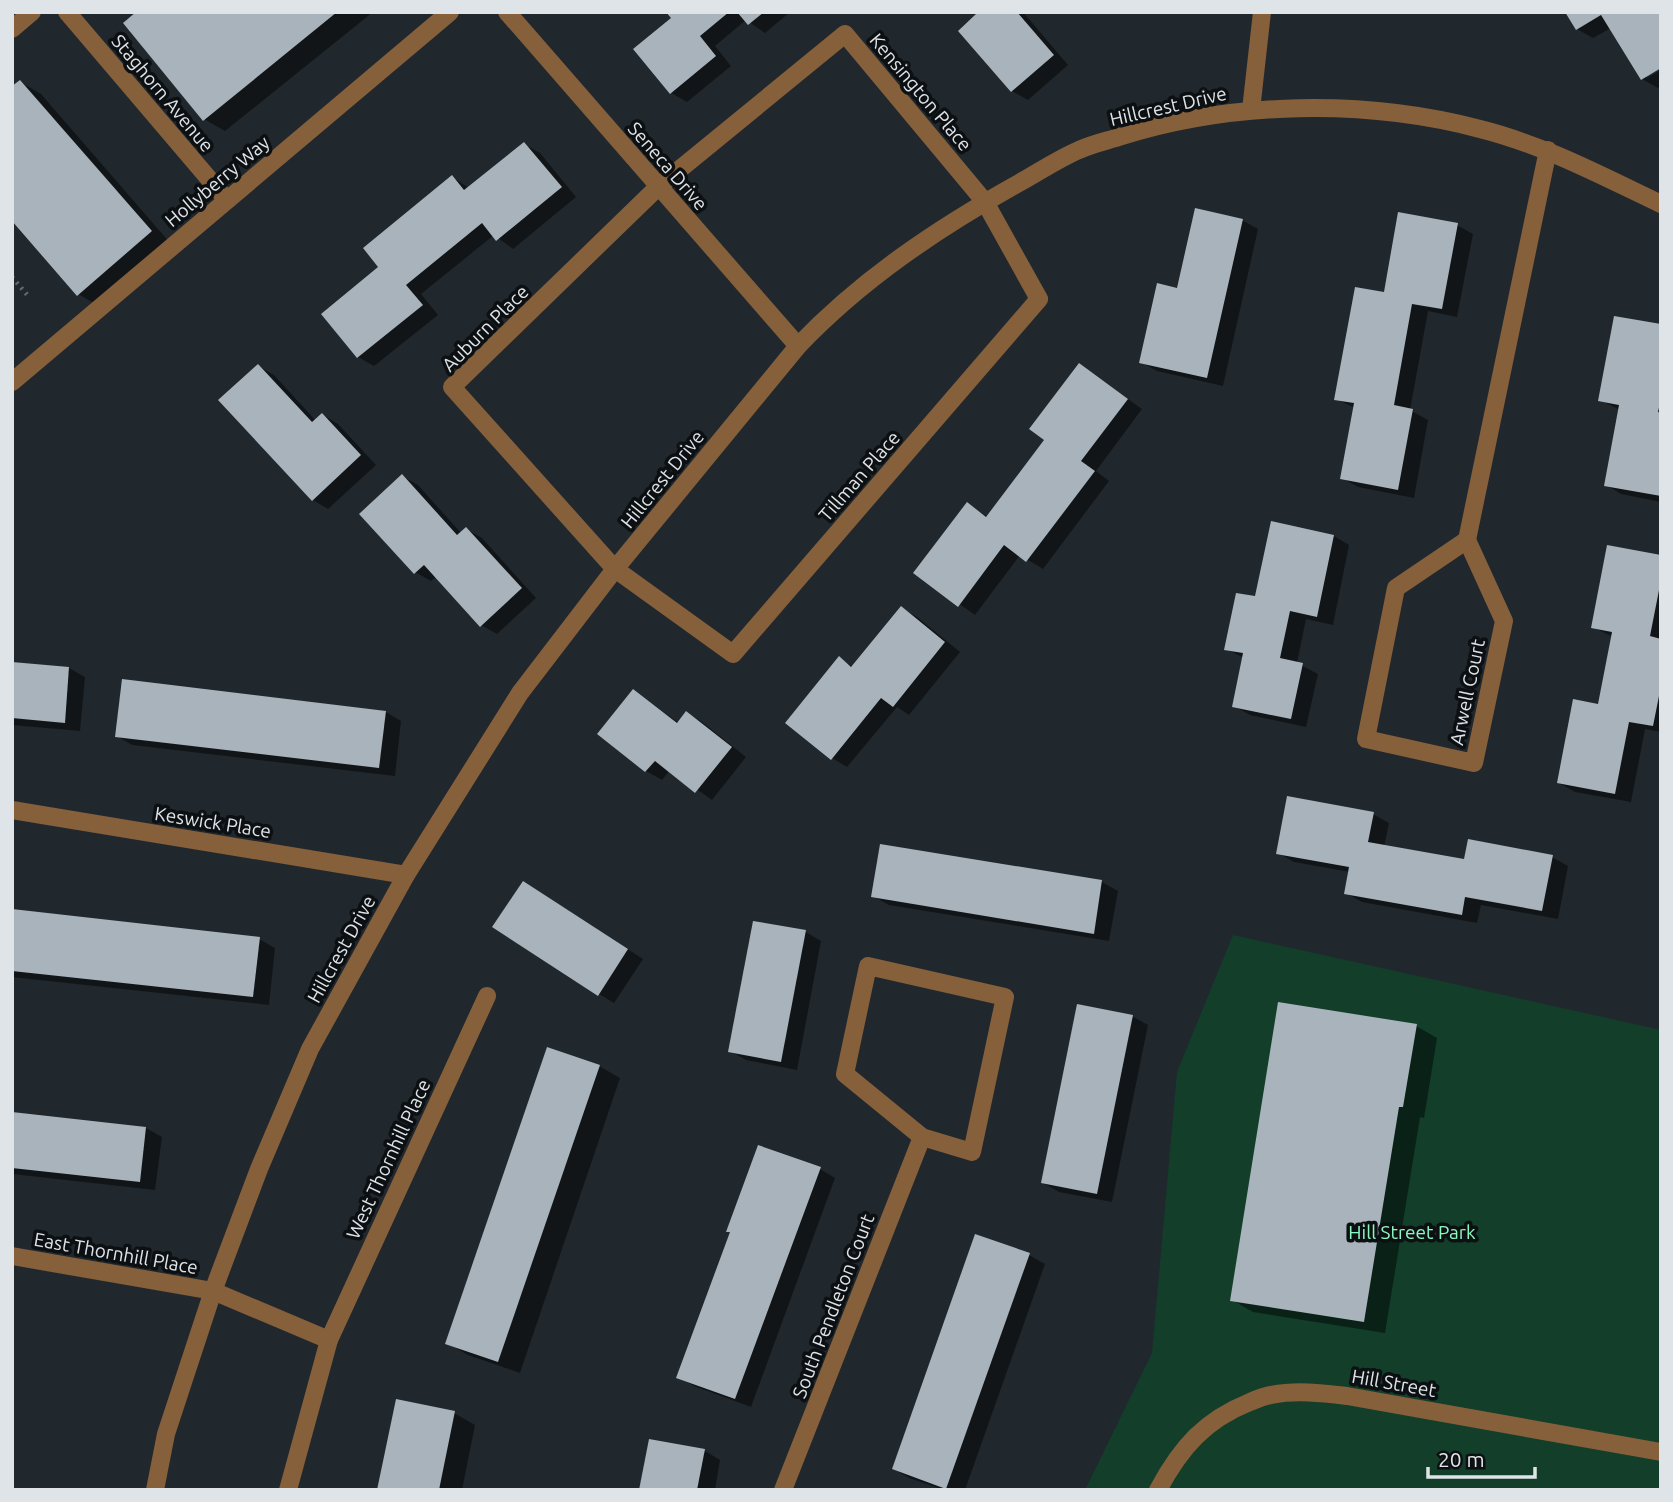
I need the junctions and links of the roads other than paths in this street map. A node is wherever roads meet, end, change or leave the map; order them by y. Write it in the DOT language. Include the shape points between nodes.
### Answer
graph roads {
  1 [pos="32,12"];
  2 [pos="67,12"];
  3 [pos="450,12"];
  4 [pos="507,12"];
  5 [pos="1262,12"];
  6 [pos="12,29"];
  7 [pos="1251,110"];
  8 [pos="1548,149"];
  9 [pos="658,187"];
  10 [pos="227,200"];
  11 [pos="985,202"];
  12 [pos="1661,204"];
  13 [pos="798,346"];
  14 [pos="12,382"];
  15 [pos="1467,540"];
  16 [pos="615,569"];
  17 [pos="12,810"];
  18 [pos="406,875"];
  19 [pos="486,996"];
  20 [pos="922,1137"];
  21 [pos="12,1256"];
  22 [pos="213,1291"];
  23 [pos="328,1340"];
  24 [pos="1661,1452"];
  25 [pos="155,1490"];
  26 [pos="288,1490"];
  27 [pos="783,1490"];
  28 [pos="1158,1490"];
  1 -- 6 [label="street"];
  2 -- 10 [label="street, Staghorn Avenue"];
  3 -- 10 [label="street, Hollyberry Way"];
  4 -- 9 [label="street, Seneca Drive"];
  5 -- 7 [label="street"];
  7 -- 8 [label="street, Hillcrest Drive" via="1401,113 1480,128"];
  7 -- 11 [label="street, Hillcrest Drive" via="1146,128 1080,150"];
  8 -- 12 [label="street, Hillcrest Drive"];
  8 -- 15 [label="street"];
  9 -- 11 [label="street, Kensington Place" via="845,34"];
  9 -- 13 [label="street, Seneca Drive"];
  9 -- 16 [label="street, Auburn Place" via="452,387"];
  10 -- 14 [label="street, Hollyberry Way"];
  11 -- 13 [label="street, Hillcrest Drive" via="910,249 830,312"];
  11 -- 16 [label="street, Tillman Place" via="1039,299 733,654"];
  13 -- 16 [label="street, Hillcrest Drive"];
  15 -- 15 [label="street, Arwell Court" via="1396,588 1366,739 1474,762 1504,621"];
  16 -- 18 [label="street, Hillcrest Drive" via="520,693"];
  17 -- 18 [label="street, Keswick Place"];
  18 -- 22 [label="street, Hillcrest Drive" via="310,1049"];
  19 -- 23 [label="street, West Thornhill Place"];
  20 -- 20 [label="street" via="972,1152 1005,997 867,966 845,1074"];
  20 -- 27 [label="street, South Pendleton Court"];
  21 -- 22 [label="street, East Thornhill Place"];
  22 -- 23 [label="street"];
  22 -- 25 [label="street, Hillcrest Drive" via="166,1434"];
  23 -- 26 [label="street, West Thornhill Place"];
  24 -- 28 [label="street, Hill Street" via="1347,1396 1311,1392 1269,1395 1229,1410 1192,1437"];
}
